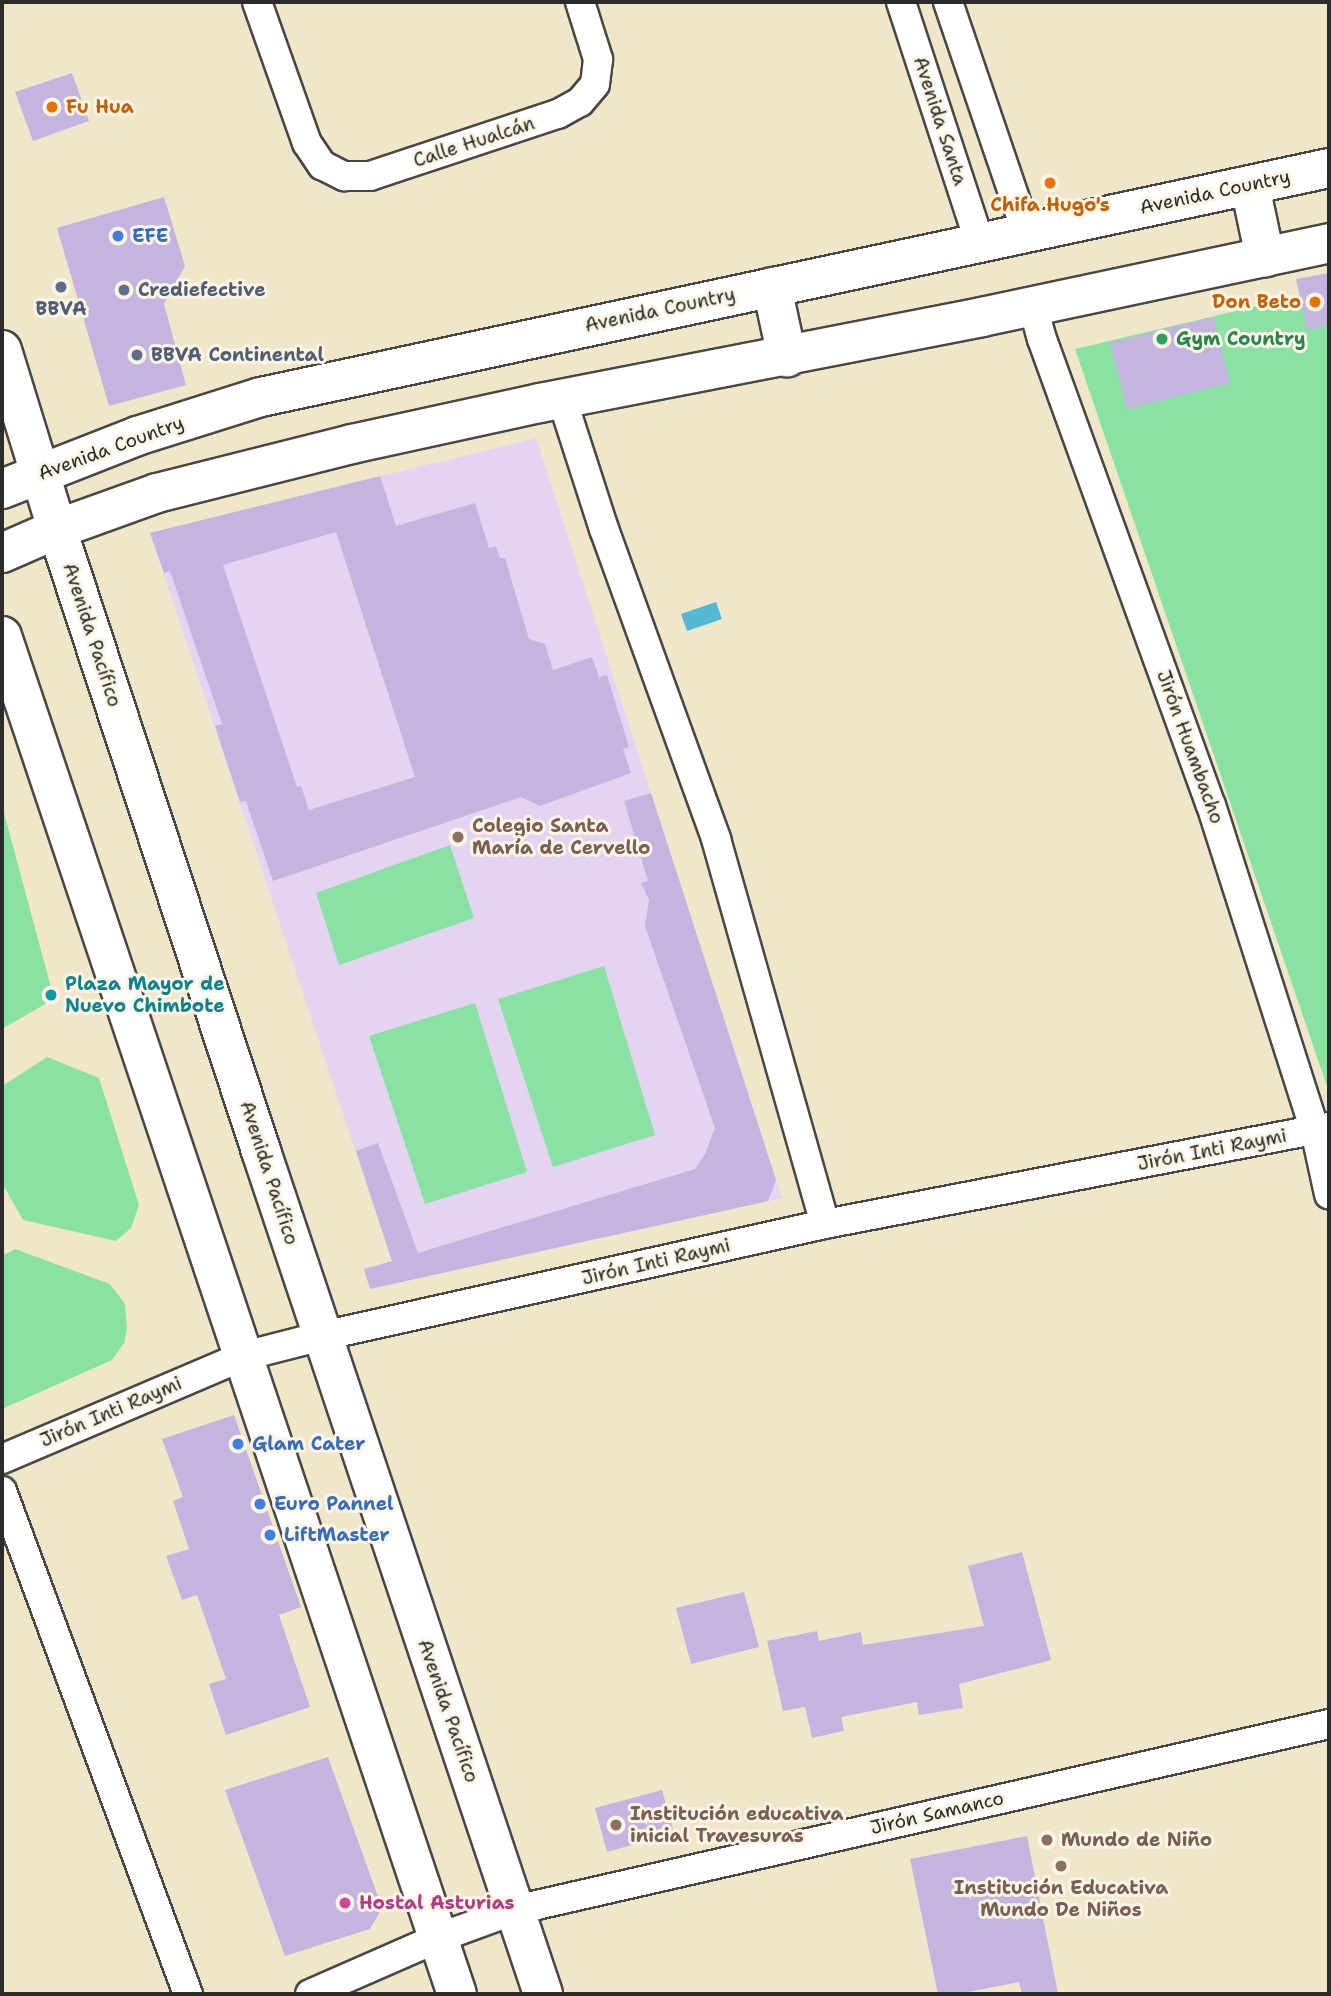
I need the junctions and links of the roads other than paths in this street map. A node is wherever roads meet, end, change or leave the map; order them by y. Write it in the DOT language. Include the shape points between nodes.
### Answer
graph roads {
  1 [pos="257,2"];
  2 [pos="580,2"];
  3 [pos="901,2"];
  4 [pos="948,2"];
  5 [pos="1329,168"];
  6 [pos="1250,186"];
  7 [pos="1026,232"];
  8 [pos="979,241"];
  9 [pos="1329,243"];
  10 [pos="1265,257"];
  11 [pos="772,287"];
  12 [pos="1033,306"];
  13 [pos="2,350"];
  14 [pos="787,357"];
  15 [pos="562,399"];
  16 [pos="40,474"];
  17 [pos="2,489"];
  18 [pos="57,529"];
  19 [pos="2,553"];
  20 [pos="2,636"];
  21 [pos="1322,1128"];
  22 [pos="1329,1194"];
  23 [pos="825,1224"];
  24 [pos="322,1336"];
  25 [pos="244,1356"];
  26 [pos="2,1459"];
  27 [pos="2,1491"];
  28 [pos="1329,1724"];
  29 [pos="515,1910"];
  30 [pos="438,1938"];
  31 [pos="188,1994"];
  32 [pos="310,1994"];
  33 [pos="457,1994"];
  34 [pos="543,1994"];
  1 -- 2 [label="street, Calle Hualcán" via="307,143 322,165 344,176 370,176 558,114 580,102 595,84 598,60"];
  3 -- 8 [label="street, Avenida Santa"];
  4 -- 7 [label="street"];
  5 -- 6 [label="main road, Avenida Country"];
  6 -- 7 [label="main road, Avenida Country"];
  6 -- 10 [label="main road"];
  7 -- 8 [label="main road, Avenida Country"];
  8 -- 11 [label="main road, Avenida Country"];
  9 -- 10 [label="main road"];
  10 -- 12 [label="main road"];
  11 -- 14 [label="main road"];
  11 -- 16 [label="main road, Avenida Country" via="261,397 137,436"];
  12 -- 14 [label="main road"];
  12 -- 21 [label="street, Jirón Huambacho"];
  13 -- 16 [label="main road, Avenida Pacífico"];
  14 -- 15 [label="main road"];
  15 -- 18 [label="main road" via="292,459 157,494"];
  15 -- 23 [label="street" via="716,839"];
  16 -- 17 [label="main road, Avenida Country"];
  16 -- 18 [label="main road, Avenida Pacífico"];
  18 -- 19 [label="main road"];
  18 -- 24 [label="main road, Avenida Pacífico"];
  20 -- 25 [label="main road"];
  21 -- 22 [label="street, Jirón Huambacho"];
  21 -- 23 [label="street, Jirón Inti Raymi"];
  23 -- 24 [label="street, Jirón Inti Raymi"];
  24 -- 25 [label="street, Jirón Inti Raymi"];
  24 -- 29 [label="main road, Avenida Pacífico"];
  25 -- 26 [label="street, Jirón Inti Raymi"];
  25 -- 30 [label="main road"];
  27 -- 31 [label="street"];
  28 -- 29 [label="street, Jirón Samanco"];
  29 -- 30 [label="street, Jirón Samanco"];
  29 -- 34 [label="main road, Avenida Pacífico"];
  30 -- 32 [label="street, Jirón Samanco"];
  30 -- 33 [label="main road"];
}
